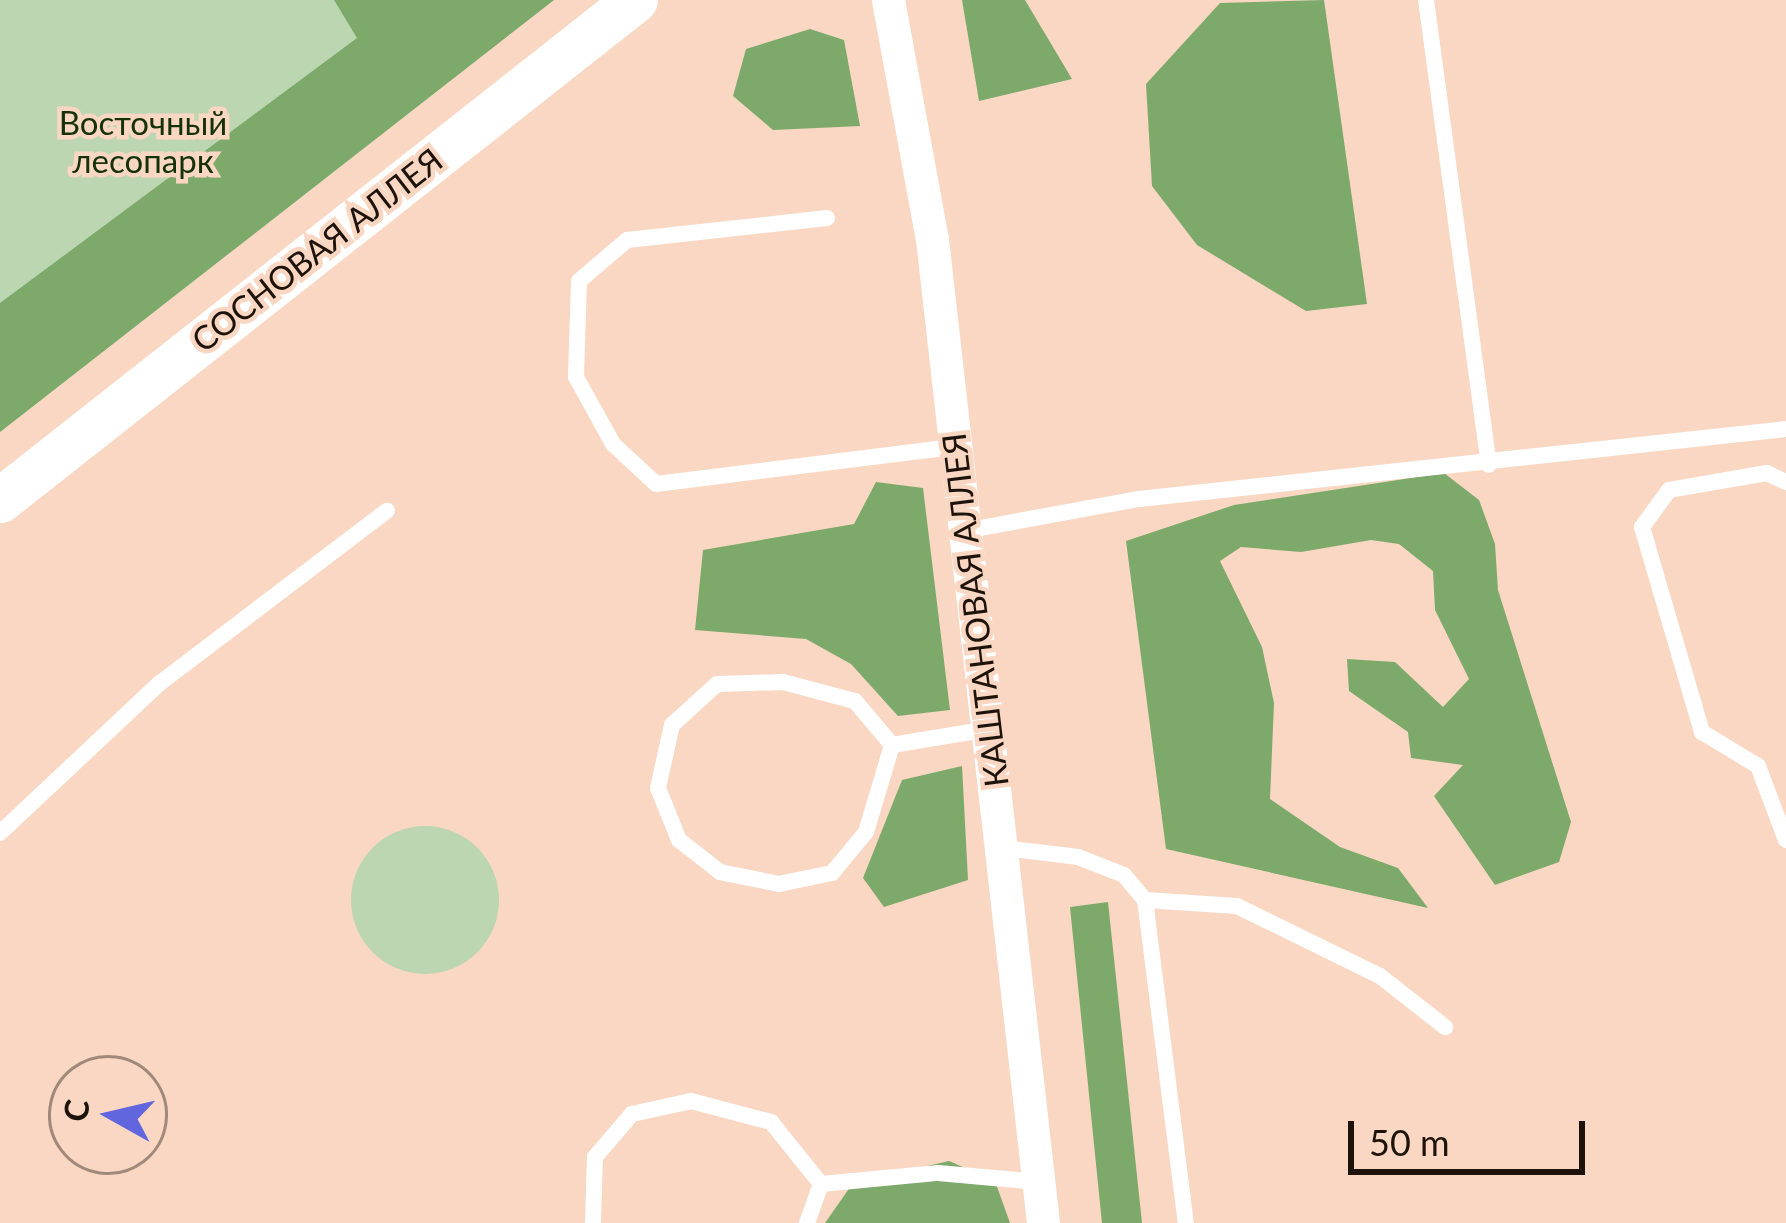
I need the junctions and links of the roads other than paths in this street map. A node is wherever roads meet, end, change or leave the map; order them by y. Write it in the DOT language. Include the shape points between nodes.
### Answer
graph roads {
  1 [pos="635,0"];
  2 [pos="888,0"];
  3 [pos="1426,0"];
  4 [pos="826,218"];
  5 [pos="1786,429"];
  6 [pos="956,447"];
  7 [pos="1489,465"];
  8 [pos="1786,482"];
  9 [pos="0,500"];
  10 [pos="387,511"];
  11 [pos="963,531"];
  12 [pos="990,729"];
  13 [pos="892,745"];
  14 [pos="0,833"];
  15 [pos="1786,839"];
  16 [pos="1003,848"];
  17 [pos="1145,900"];
  18 [pos="1445,1027"];
  19 [pos="1040,1182"];
  20 [pos="821,1184"];
  21 [pos="593,1223"];
  22 [pos="807,1223"];
  23 [pos="1043,1223"];
  24 [pos="1186,1223"];
  1 -- 9 [label="main road, СОСНОВАЯ АЛЛЕЯ"];
  2 -- 6 [label="street, КАШТАНОВАЯ АЛЛЕЯ"];
  3 -- 7 [label="lane"];
  4 -- 6 [label="lane" via="627,240 579,281 576,377 613,444 656,484"];
  5 -- 7 [label="lane"];
  6 -- 11 [label="street, КАШТАНОВАЯ АЛЛЕЯ"];
  7 -- 11 [label="lane" via="1139,499"];
  8 -- 15 [label="lane" via="1767,473 1670,490 1642,527 1702,732 1759,766"];
  10 -- 14 [label="lane" via="160,683"];
  11 -- 12 [label="street, КАШТАНОВАЯ АЛЛЕЯ"];
  12 -- 13 [label="lane"];
  12 -- 16 [label="street, КАШТАНОВАЯ АЛЛЕЯ"];
  13 -- 13 [label="lane" via="854,700 783,682 717,684 673,725 658,788 680,840 720,872 779,884 832,873 866,832"];
  16 -- 17 [label="lane" via="1078,857 1124,875"];
  16 -- 19 [label="street, КАШТАНОВАЯ АЛЛЕЯ"];
  17 -- 18 [label="lane" via="1237,906 1380,976"];
  17 -- 24 [label="lane"];
  19 -- 20 [label="lane" via="938,1173"];
  19 -- 23 [label="street, КАШТАНОВАЯ АЛЛЕЯ"];
  20 -- 21 [label="lane" via="771,1122 692,1101 632,1114 595,1157"];
  20 -- 22 [label="lane"];
}
